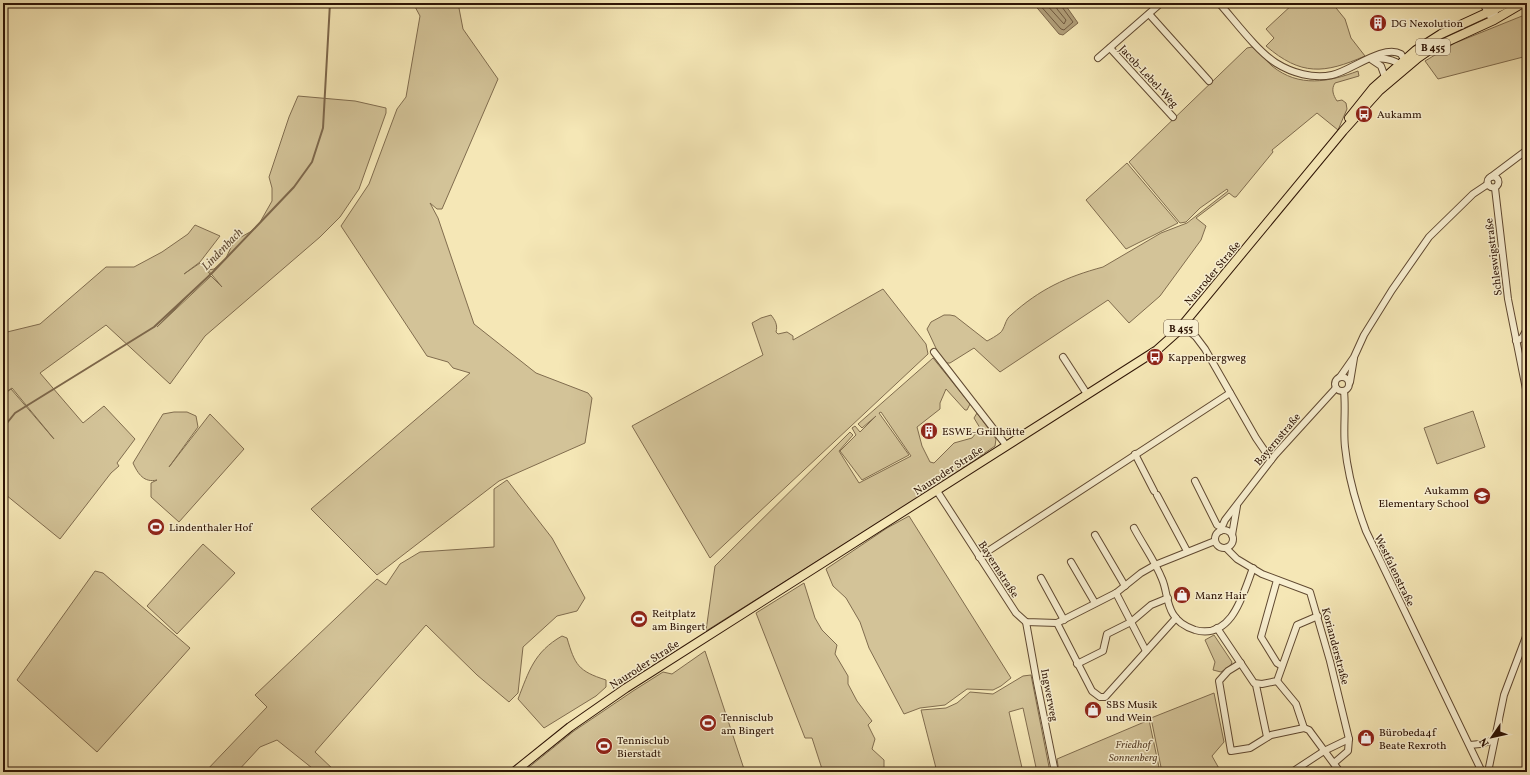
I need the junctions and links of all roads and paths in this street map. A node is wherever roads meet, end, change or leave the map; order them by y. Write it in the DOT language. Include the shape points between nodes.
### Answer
graph roads {
  1 [pos="1161,3"];
  2 [pos="1219,3"];
  3 [pos="1483,3"];
  4 [pos="1508,3"];
  5 [pos="1523,3"];
  6 [pos="1492,8"];
  7 [pos="1149,14"];
  8 [pos="1494,20"];
  9 [pos="1110,48"];
  10 [pos="1098,58"];
  11 [pos="1372,60"];
  12 [pos="1362,63"];
  13 [pos="1403,63"];
  14 [pos="1384,77"];
  15 [pos="1209,81"];
  16 [pos="1173,117"];
  17 [pos="1343,131"];
  18 [pos="1527,150"];
  19 [pos="1506,165"];
  20 [pos="1491,177"];
  21 [pos="1499,181"];
  22 [pos="1488,184"];
  23 [pos="1495,188"];
  24 [pos="1182,326"];
  25 [pos="1527,329"];
  26 [pos="1516,342"];
  27 [pos="934,352"];
  28 [pos="1063,357"];
  29 [pos="1354,357"];
  30 [pos="1340,377"];
  31 [pos="1350,382"];
  32 [pos="1336,388"];
  33 [pos="1344,391"];
  34 [pos="1230,393"];
  35 [pos="1087,394"];
  36 [pos="1527,394"];
  37 [pos="1006,445"];
  38 [pos="1135,454"];
  39 [pos="1271,460"];
  40 [pos="1195,481"];
  41 [pos="937,491"];
  42 [pos="1238,505"];
  43 [pos="1134,528"];
  44 [pos="1220,529"];
  45 [pos="1095,535"];
  46 [pos="1232,535"];
  47 [pos="1215,541"];
  48 [pos="1226,548"];
  49 [pos="1188,551"];
  50 [pos="979,556"];
  51 [pos="1071,562"];
  52 [pos="1155,565"];
  53 [pos="1253,568"];
  54 [pos="1041,578"];
  55 [pos="1277,580"];
  56 [pos="1125,586"];
  57 [pos="1116,593"];
  58 [pos="1168,598"];
  59 [pos="1095,603"];
  60 [pos="1318,616"];
  61 [pos="1176,618"];
  62 [pos="1064,620"];
  63 [pos="1026,622"];
  64 [pos="1131,622"];
  65 [pos="1057,623"];
  66 [pos="1218,628"];
  67 [pos="1527,634"];
  68 [pos="1146,651"];
  69 [pos="1241,663"];
  70 [pos="1077,664"];
  71 [pos="1282,666"];
  72 [pos="1277,681"];
  73 [pos="1256,684"];
  74 [pos="1304,728"];
  75 [pos="1267,737"];
  76 [pos="1349,739"];
  77 [pos="1494,740"];
  78 [pos="1470,745"];
  79 [pos="1324,750"];
  80 [pos="1334,762"];
  81 [pos="514,772"];
  82 [pos="1055,772"];
  83 [pos="1292,772"];
  84 [pos="1340,772"];
  85 [pos="1482,772"];
  86 [pos="1488,772"];
  1 -- 7 [label="street"];
  2 -- 12 [label="street" via="1270,59 1291,71 1328,76"];
  3 -- 6 [label="street"];
  4 -- 6 [label="main road, B 455"];
  5 -- 8 [label="main road, B 455"];
  6 -- 8 [label="street"];
  6 -- 13 [label="main road, Nauroder Straße / B 455" via="1434,38"];
  7 -- 9 [label="street"];
  7 -- 15 [label="street"];
  8 -- 13 [label="main road, Nauroder Straße / B 455"];
  9 -- 10 [label="street"];
  9 -- 16 [label="street, Jacob-Lebel-Weg"];
  11 -- 12 [label="street"];
  11 -- 13 [label="street" via="1386,58"];
  11 -- 14 [label="street" via="1381,66"];
  12 -- 13 [label="street" via="1390,51 1399,53"];
  13 -- 14 [label="main road, Nauroder Straße / B 455"];
  13 -- 17 [label="main road, Nauroder Straße / B 455"];
  14 -- 17 [label="main road, Nauroder Straße / B 455" via="1358,105"];
  17 -- 24 [label="main road, Nauroder Straße / B 455"];
  18 -- 19 [label="street"];
  19 -- 20 [label="street"];
  19 -- 21 [label="street"];
  20 -- 21 [label="street" via="1496,177"];
  20 -- 22 [label="street"];
  21 -- 23 [label="street"];
  22 -- 23 [label="street"];
  22 -- 29 [label="street" via="1473,194 1429,237 1392,290 1364,335"];
  23 -- 26 [label="street, Schleswigstraße" via="1508,299"];
  24 -- 34 [label="street" via="1196,337"];
  24 -- 35 [label="main road, Nauroder Straße / B 455" via="1157,350"];
  25 -- 26 [label="street"];
  26 -- 36 [label="street, Schleswigstraße"];
  27 -- 37 [label="street"];
  28 -- 35 [label="street"];
  29 -- 30 [label="street"];
  29 -- 31 [label="street"];
  30 -- 31 [label="street" via="1347,378"];
  30 -- 32 [label="street" via="1335,383"];
  31 -- 33 [label="street"];
  32 -- 33 [label="street"];
  32 -- 39 [label="street, Bayernstraße"];
  33 -- 78 [label="street, Westfalenstraße" via="1345,447 1350,481 1359,512 1381,565"];
  34 -- 38 [label="street"];
  34 -- 39 [label="street"];
  35 -- 37 [label="main road, Nauroder Straße / B 455"];
  37 -- 41 [label="main road, Nauroder Straße / B 455"];
  38 -- 49 [label="street"];
  38 -- 50 [label="street"];
  39 -- 42 [label="street, Bayernstraße"];
  40 -- 44 [label="street"];
  41 -- 50 [label="street, Bayernstraße"];
  41 -- 81 [label="main road, Nauroder Straße / B 455" via="626,688 570,727"];
  42 -- 44 [label="street, Bayernstraße"];
  42 -- 46 [label="street, Bayernstraße"];
  43 -- 52 [label="street"];
  44 -- 46 [label="street"];
  44 -- 47 [label="street"];
  45 -- 56 [label="street"];
  46 -- 48 [label="street" via="1232,543"];
  47 -- 48 [label="street" via="1220,547"];
  47 -- 49 [label="street"];
  48 -- 53 [label="street, Korianderstraße" via="1237,559"];
  49 -- 52 [label="street"];
  50 -- 63 [label="street, Bayernstraße" via="1016,613"];
  51 -- 59 [label="street"];
  52 -- 56 [label="street"];
  52 -- 58 [label="street"];
  53 -- 55 [label="street, Korianderstraße"];
  53 -- 66 [label="street" via="1234,615"];
  54 -- 62 [label="street"];
  55 -- 60 [label="street, Korianderstraße" via="1310,592"];
  55 -- 71 [label="street" via="1261,637 1277,663"];
  56 -- 57 [label="street"];
  57 -- 59 [label="street"];
  57 -- 64 [label="street"];
  58 -- 61 [label="street"];
  58 -- 64 [label="street" via="1151,605"];
  59 -- 62 [label="street"];
  60 -- 71 [label="street" via="1297,625"];
  60 -- 76 [label="street, Korianderstraße"];
  61 -- 66 [label="street" via="1186,626 1199,631"];
  61 -- 68 [label="street"];
  62 -- 65 [label="street"];
  63 -- 65 [label="street"];
  63 -- 82 [label="street, Ingwerweg"];
  64 -- 68 [label="street"];
  64 -- 70 [label="street" via="1107,634 1103,651"];
  65 -- 70 [label="street"];
  66 -- 69 [label="street"];
  67 -- 77 [label="street" via="1506,689"];
  68 -- 70 [label="street" via="1105,697 1100,697 1092,691"];
  69 -- 73 [label="street"];
  69 -- 75 [label="street" via="1228,671 1219,681 1232,751 1250,748"];
  71 -- 72 [label="street"];
  72 -- 73 [label="street"];
  72 -- 74 [label="street" via="1296,704"];
  73 -- 75 [label="street"];
  74 -- 75 [label="street"];
  74 -- 79 [label="street" via="1309,730"];
  76 -- 79 [label="street"];
  76 -- 80 [label="street" via="1348,751"];
  77 -- 78 [label="street"];
  77 -- 86 [label="street"];
  78 -- 85 [label="street, Westfalenstraße"];
  79 -- 80 [label="street"];
  79 -- 83 [label="street"];
  80 -- 84 [label="street"];
}
